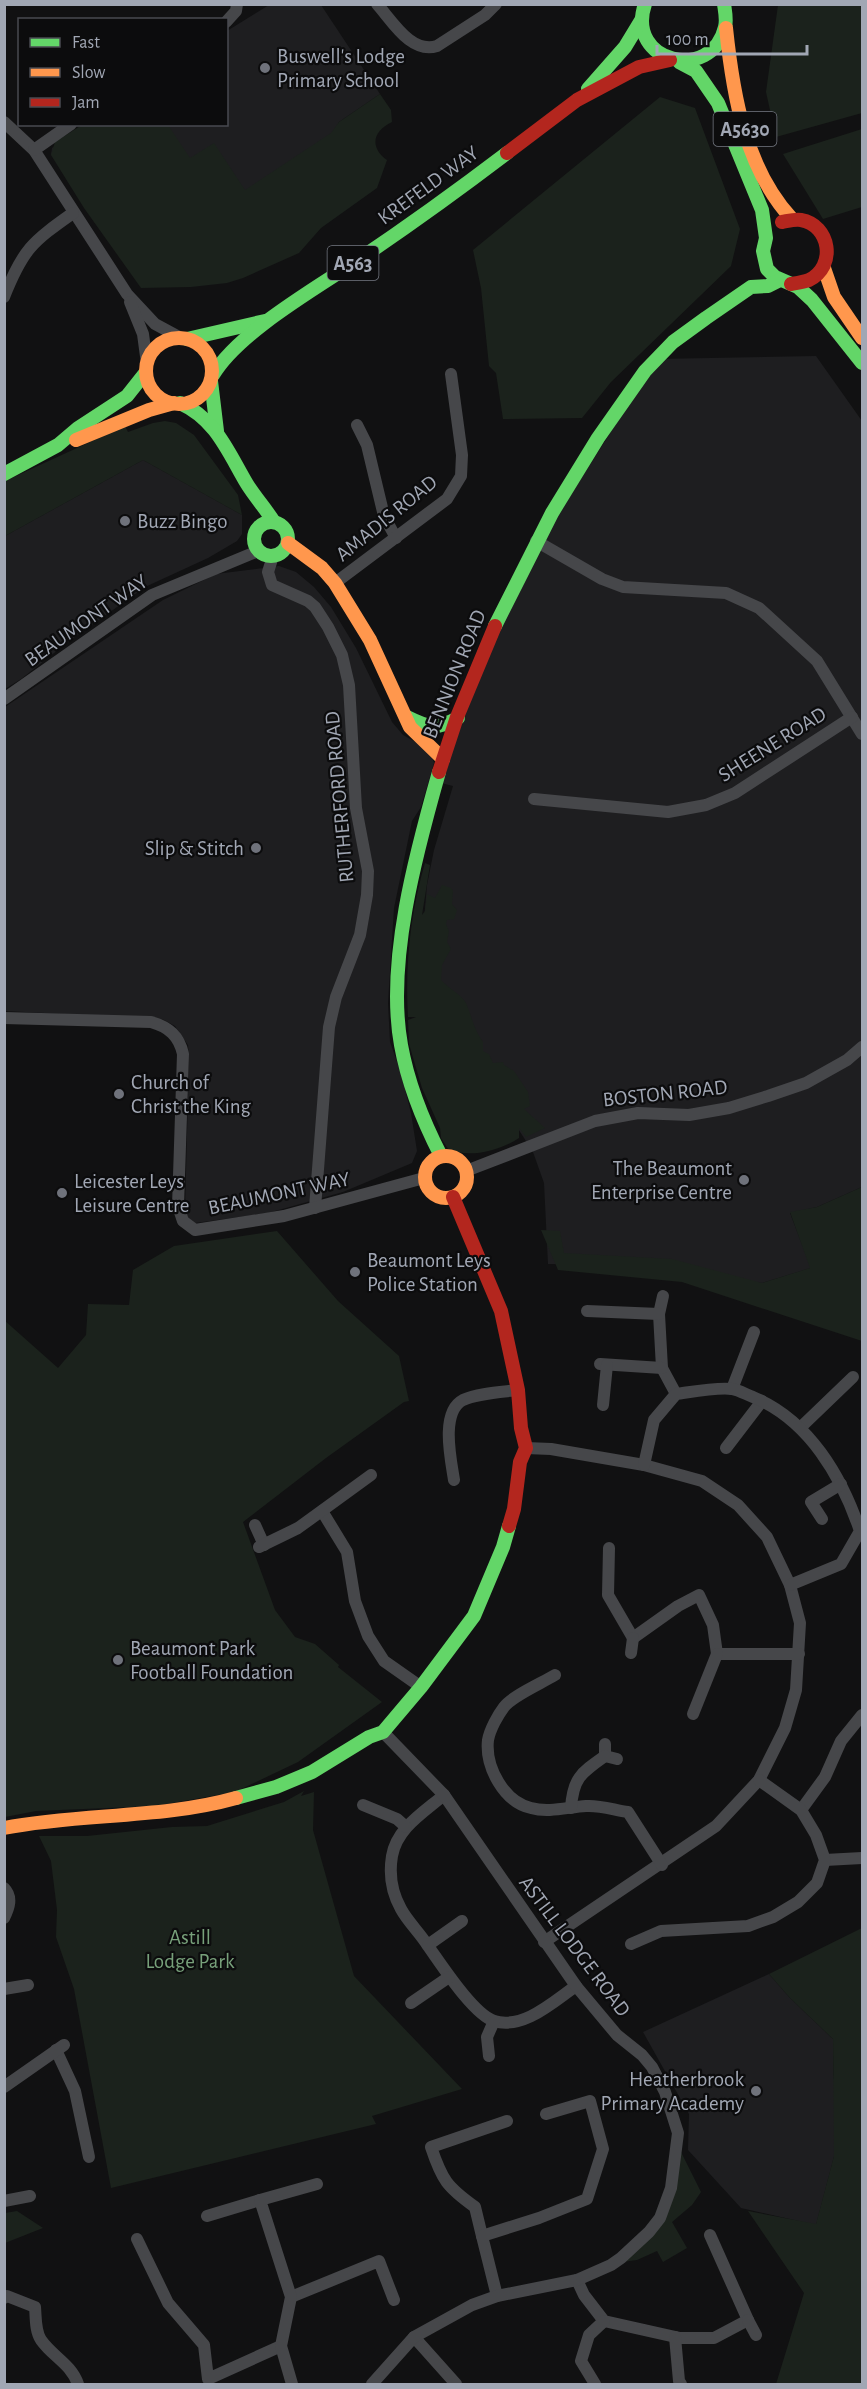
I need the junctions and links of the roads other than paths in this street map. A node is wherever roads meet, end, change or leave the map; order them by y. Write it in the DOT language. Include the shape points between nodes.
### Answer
graph roads {
  1 [pos="237,4"];
  2 [pos="377,4"];
  3 [pos="496,4"];
  4 [pos="726,7"];
  5 [pos="643,9"];
  6 [pos="228,20"];
  7 [pos="726,28"];
  8 [pos="675,61"];
  9 [pos="577,100"];
  10 [pos="4,122"];
  11 [pos="68,126"];
  12 [pos="34,150"];
  13 [pos="73,213"];
  14 [pos="792,219"];
  15 [pos="766,238"];
  16 [pos="765,264"];
  17 [pos="824,268"];
  18 [pos="7,282"];
  19 [pos="785,282"];
  20 [pos="751,287"];
  21 [pos="127,294"];
  22 [pos="4,297"];
  23 [pos="272,319"];
  24 [pos="184,338"];
  25 [pos="862,338"];
  26 [pos="862,363"];
  27 [pos="147,368"];
  28 [pos="451,374"];
  29 [pos="212,378"];
  30 [pos="177,403"];
  31 [pos="357,425"];
  32 [pos="218,431"];
  33 [pos="58,446"];
  34 [pos="4,474"];
  35 [pos="267,523"];
  36 [pos="396,538"];
  37 [pos="536,542"];
  38 [pos="288,543"];
  39 [pos="258,550"];
  40 [pos="273,556"];
  41 [pos="335,583"];
  42 [pos="4,699"];
  43 [pos="403,715"];
  44 [pos="852,717"];
  45 [pos="458,718"];
  46 [pos="862,734"];
  47 [pos="443,759"];
  48 [pos="534,799"];
  49 [pos="4,1018"];
  50 [pos="862,1047"];
  51 [pos="441,1156"];
  52 [pos="466,1171"];
  53 [pos="424,1178"];
  54 [pos="453,1197"];
  55 [pos="315,1208"];
  56 [pos="663,1296"];
  57 [pos="587,1311"];
  58 [pos="659,1314"];
  59 [pos="754,1332"];
  60 [pos="662,1368"];
  61 [pos="853,1377"];
  62 [pos="732,1389"];
  63 [pos="518,1390"];
  64 [pos="676,1394"];
  65 [pos="762,1401"];
  66 [pos="603,1405"];
  67 [pos="801,1427"];
  68 [pos="526,1448"];
  69 [pos="726,1448"];
  70 [pos="644,1465"];
  71 [pos="371,1475"];
  72 [pos="454,1480"];
  73 [pos="841,1484"];
  74 [pos="322,1511"];
  75 [pos="822,1519"];
  76 [pos="255,1525"];
  77 [pos="861,1531"];
  78 [pos="609,1548"];
  79 [pos="790,1585"];
  80 [pos="633,1638"];
  81 [pos="631,1653"];
  82 [pos="717,1654"];
  83 [pos="799,1654"];
  84 [pos="555,1675"];
  85 [pos="421,1687"];
  86 [pos="693,1714"];
  87 [pos="862,1715"];
  88 [pos="383,1732"];
  89 [pos="609,1753"];
  90 [pos="759,1780"];
  91 [pos="444,1795"];
  92 [pos="363,1805"];
  93 [pos="571,1808"];
  94 [pos="801,1810"];
  95 [pos="406,1827"];
  96 [pos="4,1828"];
  97 [pos="862,1858"];
  98 [pos="825,1860"];
  99 [pos="662,1865"];
  100 [pos="4,1888"];
  101 [pos="4,1918"];
  102 [pos="462,1921"];
  103 [pos="544,1942"];
  104 [pos="631,1944"];
  105 [pos="428,1945"];
  106 [pos="449,1977"];
  107 [pos="28,1985"];
  108 [pos="576,1986"];
  109 [pos="4,1989"];
  110 [pos="411,2003"];
  111 [pos="494,2020"];
  112 [pos="489,2056"];
  113 [pos="4,2086"];
  114 [pos="546,2114"];
  115 [pos="507,2121"];
  116 [pos="89,2157"];
  117 [pos="317,2184"];
  118 [pos="30,2196"];
  119 [pos="260,2200"];
  120 [pos="4,2201"];
  121 [pos="207,2216"];
  122 [pos="710,2235"];
  123 [pos="482,2236"];
  124 [pos="137,2239"];
  125 [pos="715,2248"];
  126 [pos="702,2254"];
  127 [pos="577,2280"];
  128 [pos="497,2296"];
  129 [pos="291,2297"];
  130 [pos="4,2298"];
  131 [pos="394,2300"];
  132 [pos="748,2320"];
  133 [pos="604,2321"];
  134 [pos="756,2335"];
  135 [pos="414,2337"];
  136 [pos="675,2337"];
  137 [pos="280,2346"];
  138 [pos="78,2385"];
  139 [pos="292,2385"];
  140 [pos="372,2385"];
  141 [pos="456,2385"];
  142 [pos="595,2385"];
  143 [pos="681,2385"];
  1 -- 6 [label="street"];
  2 -- 3 [label="street" via="414,45 429,48 485,15"];
  4 -- 7 [label="main road"];
  5 -- 8 [label="main road" via="645,37 654,49"];
  5 -- 9 [label="main road, KREFELD WAY / A563" via="625,47"];
  7 -- 8 [label="main road, KREFELD WAY" via="711,52 695,61"];
  7 -- 14 [label="main road, A5630" via="731,76 750,144 773,199"];
  8 -- 9 [label="main road, KREFELD WAY / A563" via="639,67"];
  8 -- 15 [label="main road, A5630" via="696,71 718,104 762,210"];
  9 -- 23 [label="main road, KREFELD WAY / A563" via="435,208"];
  10 -- 12 [label="street"];
  11 -- 12 [label="street"];
  12 -- 13 [label="street"];
  13 -- 18 [label="street" via="35,240"];
  13 -- 21 [label="street"];
  14 -- 15 [label="main road" via="777,225"];
  14 -- 17 [label="main road" via="813,224 822,234 828,253"];
  15 -- 16 [label="main road"];
  16 -- 19 [label="main road"];
  16 -- 20 [label="main road, BENNION ROAD"];
  17 -- 19 [label="main road" via="804,283"];
  17 -- 25 [label="main road" via="828,286"];
  18 -- 22 [label="street"];
  19 -- 20 [label="main road, BENNION ROAD"];
  19 -- 26 [label="main road" via="812,300"];
  20 -- 37 [label="main road, BENNION ROAD" via="664,350 641,377 581,462"];
  21 -- 24 [label="street" via="155,324"];
  21 -- 27 [label="street" via="143,334"];
  23 -- 24 [label="main road, KREFELD WAY / A563"];
  23 -- 29 [label="main road, KREFELD WAY / A563" via="222,360"];
  24 -- 27 [label="main road" via="162,343 150,355"];
  24 -- 29 [label="main road" via="209,356"];
  27 -- 30 [label="main road" via="150,387 157,395"];
  27 -- 33 [label="main road" via="127,396"];
  28 -- 36 [label="street, AMADIS ROAD" via="462,455 461,476 447,499"];
  29 -- 30 [label="main road" via="196,400"];
  29 -- 32 [label="main road"];
  30 -- 32 [label="main road" via="189,406"];
  30 -- 33 [label="main road"];
  31 -- 36 [label="street" via="367,445 384,516"];
  32 -- 35 [label="main road"];
  33 -- 34 [label="main road"];
  35 -- 38 [label="main road" via="283,526"];
  35 -- 39 [label="main road" via="254,536"];
  36 -- 41 [label="street, AMADIS ROAD"];
  37 -- 44 [label="street" via="623,587 726,593 759,608 818,661"];
  37 -- 45 [label="main road, BENNION ROAD"];
  38 -- 40 [label="main road" via="280,554"];
  38 -- 41 [label="main road"];
  39 -- 40 [label="main road"];
  39 -- 42 [label="street, BEAUMONT WAY" via="152,595"];
  40 -- 55 [label="street, RUTHERFORD ROAD" via="268,572 272,585 315,607 342,655 350,694 356,808 368,881 360,934 329,1027"];
  41 -- 43 [label="main road" via="370,640"];
  43 -- 45 [label="main road" via="425,726 440,728"];
  43 -- 47 [label="main road"];
  44 -- 46 [label="street"];
  44 -- 48 [label="street, SHEENE ROAD" via="735,793 706,805 668,812"];
  45 -- 47 [label="main road, BENNION ROAD"];
  47 -- 51 [label="main road, BENNION ROAD" via="403,928 397,1008 402,1049 415,1096"];
  49 -- 55 [label="street, BEAUMONT WAY" via="151,1022 170,1029 183,1054 178,1206 188,1227 195,1230 248,1223"];
  50 -- 52 [label="street, BOSTON ROAD" via="806,1083 768,1096 729,1108 689,1114 638,1113 596,1121"];
  51 -- 52 [label="main road" via="459,1160"];
  51 -- 53 [label="main road" via="429,1164"];
  52 -- 54 [label="main road" via="463,1190"];
  53 -- 54 [label="main road" via="434,1194"];
  53 -- 55 [label="street, BEAUMONT WAY"];
  54 -- 63 [label="main road" via="501,1311"];
  56 -- 58 [label="street"];
  57 -- 58 [label="street"];
  58 -- 60 [label="street"];
  59 -- 62 [label="street"];
  60 -- 64 [label="street"];
  60 -- 66 [label="street" via="603,1364"];
  61 -- 67 [label="street"];
  62 -- 64 [label="street"];
  62 -- 65 [label="street"];
  63 -- 68 [label="main road"];
  63 -- 72 [label="street" via="471,1398 455,1407 449,1428"];
  64 -- 70 [label="street" via="654,1420"];
  65 -- 67 [label="street"];
  65 -- 69 [label="street"];
  67 -- 73 [label="street"];
  68 -- 70 [label="street"];
  68 -- 85 [label="main road" via="520,1462 514,1509 474,1616"];
  70 -- 79 [label="street" via="702,1481 738,1505 767,1537"];
  71 -- 74 [label="street"];
  73 -- 75 [label="street" via="811,1502"];
  73 -- 77 [label="street"];
  74 -- 76 [label="street" via="262,1546"];
  74 -- 85 [label="street" via="347,1552 355,1601 368,1636 384,1661"];
  77 -- 79 [label="street" via="841,1564"];
  78 -- 80 [label="street" via="608,1595"];
  79 -- 83 [label="street" via="800,1623"];
  80 -- 81 [label="street"];
  80 -- 82 [label="street" via="699,1595 713,1625"];
  82 -- 83 [label="street"];
  82 -- 86 [label="street"];
  83 -- 90 [label="street" via="796,1690 785,1728"];
  84 -- 93 [label="street" via="505,1704 488,1740 490,1762 498,1783 512,1799 530,1808"];
  85 -- 88 [label="main road"];
  87 -- 94 [label="street" via="841,1741 825,1777"];
  88 -- 91 [label="street, ASTILL LODGE ROAD"];
  88 -- 96 [label="main road" via="294,1780 202,1807 40,1821"];
  89 -- 93 [label="street" via="580,1773 572,1789"];
  90 -- 94 [label="street"];
  90 -- 99 [label="street" via="716,1826"];
  91 -- 95 [label="street"];
  91 -- 103 [label="street, ASTILL LODGE ROAD"];
  92 -- 95 [label="street" via="397,1819"];
  93 -- 99 [label="street" via="588,1806 627,1812"];
  94 -- 98 [label="street"];
  95 -- 105 [label="street" via="398,1836 390,1877 400,1908"];
  97 -- 98 [label="street"];
  98 -- 104 [label="street" via="817,1883 798,1902 773,1917 748,1926 661,1931"];
  99 -- 103 [label="street"];
  100 -- 101 [label="street" via="10,1899"];
  102 -- 105 [label="street"];
  103 -- 108 [label="street, ASTILL LODGE ROAD"];
  105 -- 106 [label="street"];
  106 -- 110 [label="street"];
  106 -- 111 [label="street" via="477,2008"];
  107 -- 109 [label="street"];
  108 -- 111 [label="street" via="535,2014 516,2021"];
  108 -- 127 [label="street, ASTILL LODGE ROAD" via="617,2035 652,2067 678,2133 671,2188 660,2218 621,2258"];
  111 -- 112 [label="street" via="487,2037"];
  113 -- 116 [label="street" via="60,2048 75,2091"];
  114 -- 123 [label="street" via="590,2101 603,2150 587,2199"];
  115 -- 123 [label="street" via="431,2147 440,2174 452,2190 475,2207"];
  117 -- 119 [label="street"];
  118 -- 120 [label="street"];
  119 -- 121 [label="street"];
  119 -- 129 [label="street"];
  122 -- 125 [label="street"];
  123 -- 128 [label="street"];
  124 -- 137 [label="street" via="168,2303 204,2345 208,2379"];
  125 -- 126 [label="street"];
  125 -- 132 [label="street"];
  127 -- 128 [label="street, ASTILL LODGE ROAD"];
  127 -- 133 [label="street"];
  128 -- 135 [label="street, ASTILL LODGE ROAD" via="472,2305"];
  129 -- 131 [label="street" via="379,2261"];
  129 -- 137 [label="street"];
  130 -- 138 [label="street" via="7,2295 35,2307 40,2339 64,2362"];
  132 -- 134 [label="street"];
  132 -- 136 [label="street" via="714,2338"];
  133 -- 136 [label="street"];
  133 -- 142 [label="street" via="589,2335 581,2361"];
  135 -- 140 [label="street, ASTILL LODGE ROAD"];
  135 -- 141 [label="street"];
  136 -- 143 [label="street"];
  137 -- 139 [label="street"];
}
